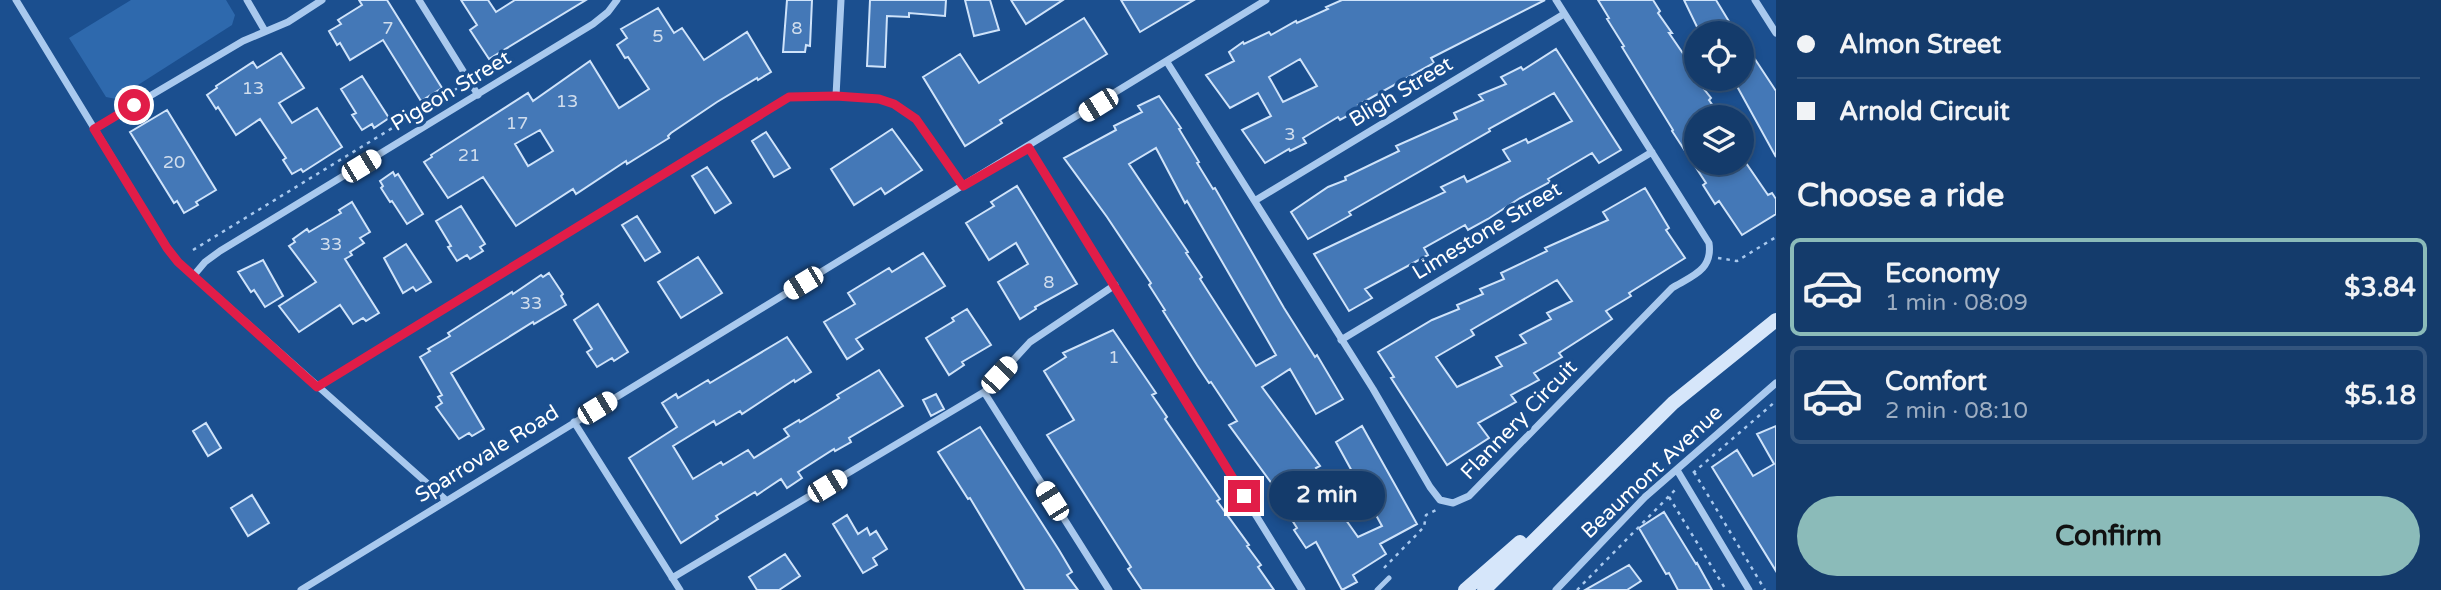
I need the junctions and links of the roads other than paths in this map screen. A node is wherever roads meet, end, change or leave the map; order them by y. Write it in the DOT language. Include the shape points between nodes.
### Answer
graph roads {
  1 [pos="16,0"];
  2 [pos="247,0"];
  3 [pos="321,0"];
  4 [pos="419,0"];
  5 [pos="617,0"];
  6 [pos="841,0"];
  7 [pos="1266,0"];
  8 [pos="1556,0"];
  9 [pos="1755,0"];
  10 [pos="1564,14"];
  11 [pos="265,31"];
  12 [pos="1776,33"];
  13 [pos="1167,62"];
  14 [pos="478,95"];
  15 [pos="836,96"];
  16 [pos="94,129"];
  17 [pos="1029,148"];
  18 [pos="1651,152"];
  19 [pos="963,186"];
  20 [pos="1256,200"];
  21 [pos="194,275"];
  22 [pos="1115,285"];
  23 [pos="1773,323"];
  24 [pos="1341,340"];
  25 [pos="1776,383"];
  26 [pos="317,387"];
  27 [pos="984,392"];
  28 [pos="574,422"];
  29 [pos="1627,450"];
  30 [pos="1677,470"];
  31 [pos="446,500"];
  32 [pos="672,578"];
  33 [pos="1389,578"];
  34 [pos="301,590"];
  35 [pos="680,590"];
  36 [pos="1109,590"];
  37 [pos="1302,590"];
  38 [pos="1377,590"];
  39 [pos="1465,590"];
  40 [pos="1484,590"];
  41 [pos="1556,590"];
  42 [pos="1749,590"];
  1 -- 16 [label="street"];
  2 -- 11 [label="street"];
  3 -- 11 [label="street"];
  4 -- 14 [label="street"];
  5 -- 14 [label="street, Pigeon Street" via="593,24"];
  6 -- 15 [label="street"];
  7 -- 13 [label="street, Sparrovale Road"];
  8 -- 10 [label="street"];
  9 -- 12 [label="street"];
  10 -- 18 [label="street"];
  10 -- 20 [label="street, Bligh Street"];
  11 -- 16 [label="street"];
  13 -- 17 [label="street, Sparrovale Road"];
  13 -- 20 [label="street, Flannery Circuit"];
  14 -- 21 [label="street, Pigeon Street" via="220,251"];
  15 -- 19 [label="street" via="879,99 910,113"];
  15 -- 26 [label="street" via="785,99"];
  16 -- 21 [label="street" via="167,248"];
  17 -- 19 [label="street, Sparrovale Road"];
  17 -- 22 [label="street"];
  18 -- 24 [label="street, Limestone Street"];
  18 -- 24 [label="street, Flannery Circuit" via="1709,243 1711,257 1705,267 1672,288 1461,502 1438,498"];
  19 -- 28 [label="street, Sparrovale Road"];
  20 -- 24 [label="street, Flannery Circuit"];
  21 -- 26 [label="street"];
  22 -- 27 [label="street" via="1030,342"];
  22 -- 37 [label="street"];
  23 -- 29 [label="main road" via="1673,403"];
  25 -- 30 [label="street, Beaumont Avenue"];
  26 -- 31 [label="street"];
  27 -- 32 [label="street"];
  27 -- 36 [label="street"];
  28 -- 31 [label="street, Sparrovale Road"];
  28 -- 32 [label="street"];
  29 -- 39 [label="main road"];
  29 -- 40 [label="main road"];
  30 -- 41 [label="street, Beaumont Avenue"];
  30 -- 42 [label="street"];
  31 -- 34 [label="street, Sparrovale Road"];
  32 -- 35 [label="street"];
  33 -- 38 [label="lane"];
}
